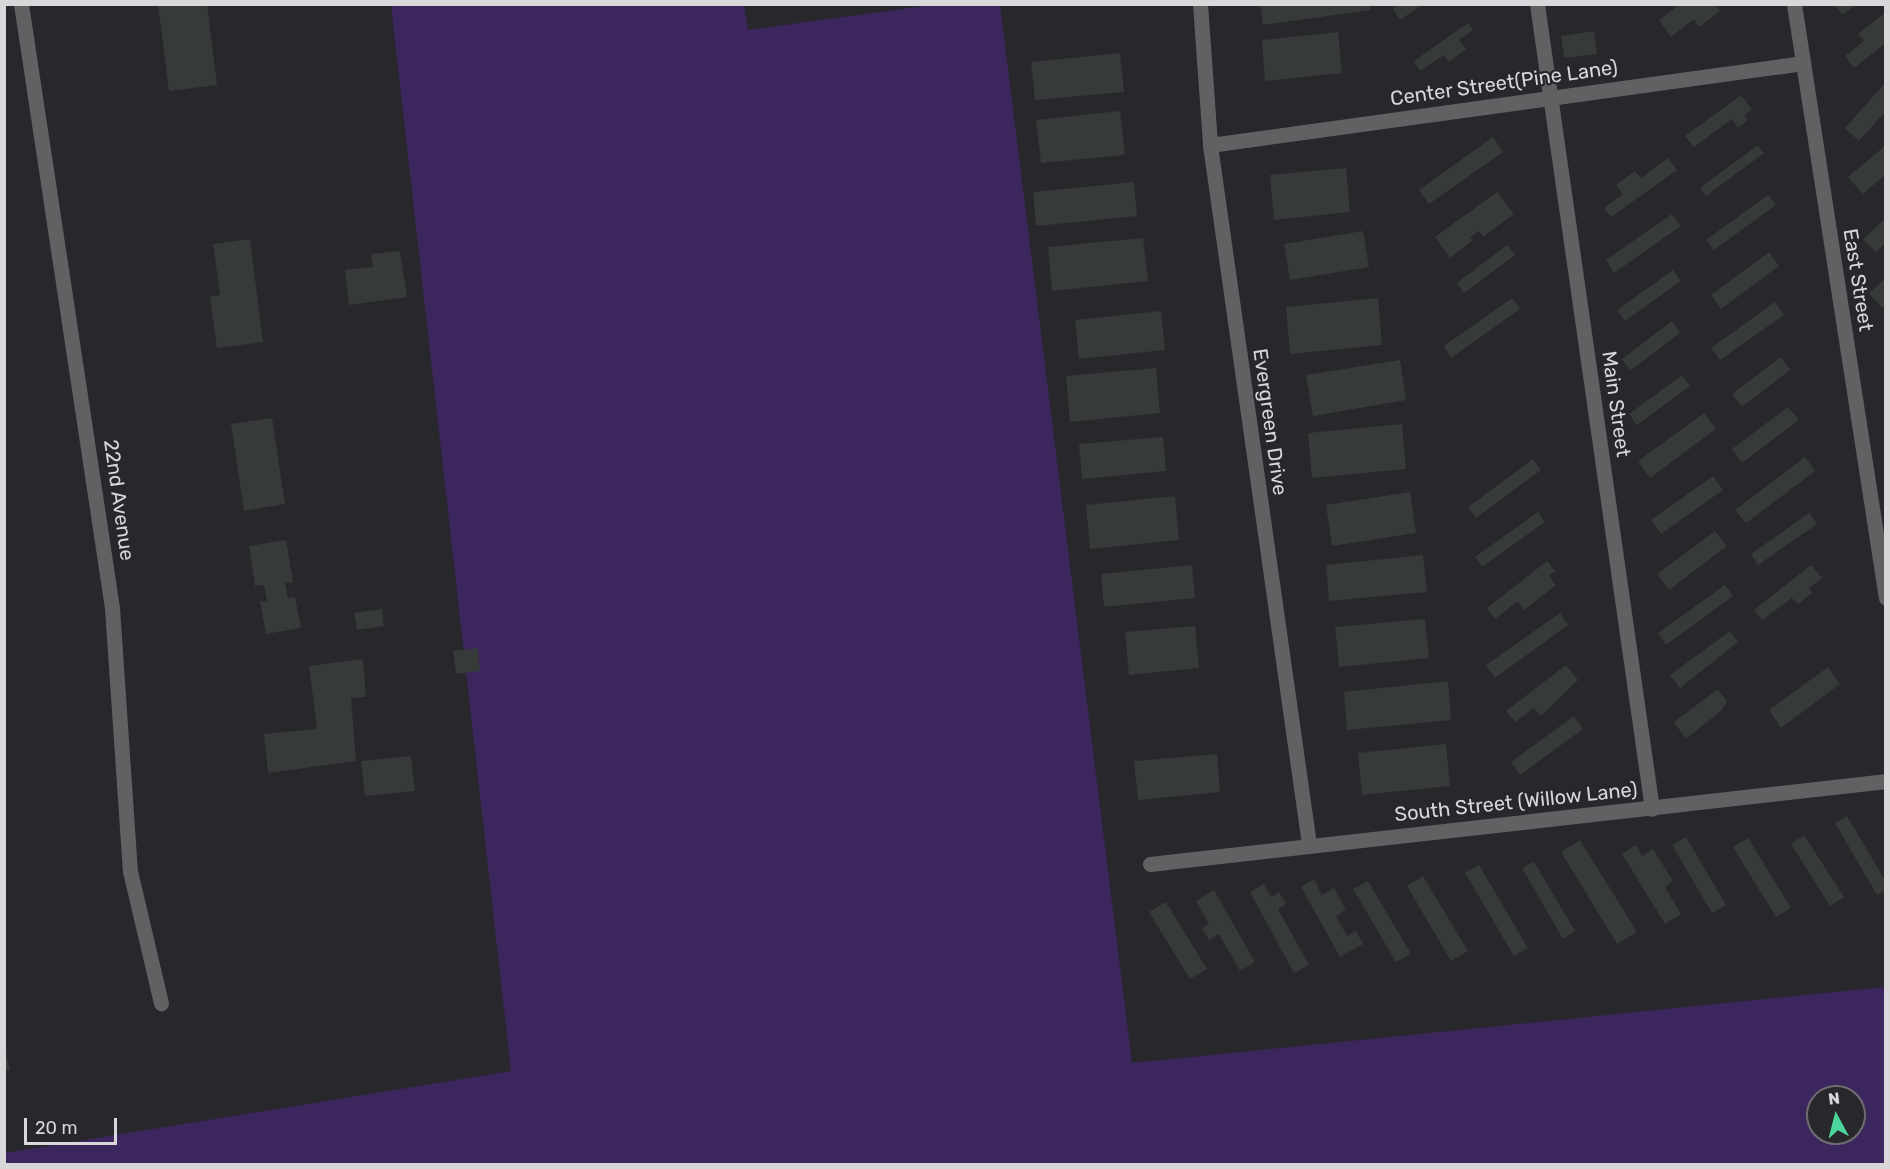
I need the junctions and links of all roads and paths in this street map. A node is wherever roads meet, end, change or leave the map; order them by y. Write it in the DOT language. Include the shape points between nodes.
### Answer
graph roads {
  1 [pos="21,4"];
  2 [pos="1200,4"];
  3 [pos="1537,4"];
  4 [pos="1794,4"];
  5 [pos="1803,63"];
  6 [pos="1551,98"];
  7 [pos="1210,145"];
  8 [pos="1886,598"];
  9 [pos="1886,781"];
  10 [pos="1652,809"];
  11 [pos="1309,844"];
  12 [pos="1150,864"];
  13 [pos="161,1003"];
  1 -- 13 [label="street, 22nd Avenue" via="112,608 130,871"];
  2 -- 7 [label="street, Evergreen Drive"];
  3 -- 6 [label="street, Main Street"];
  4 -- 5 [label="street, East Street"];
  5 -- 6 [label="street, Center Street(Pine Lane)"];
  5 -- 8 [label="street, East Street"];
  6 -- 7 [label="street, Center Street(Pine Lane)"];
  6 -- 10 [label="street, Main Street"];
  7 -- 11 [label="street, Evergreen Drive"];
  9 -- 10 [label="street, South Street (Willow Lane)"];
  10 -- 11 [label="street, South Street (Willow Lane)"];
  11 -- 12 [label="street, South Street (Willow Lane)"];
}
